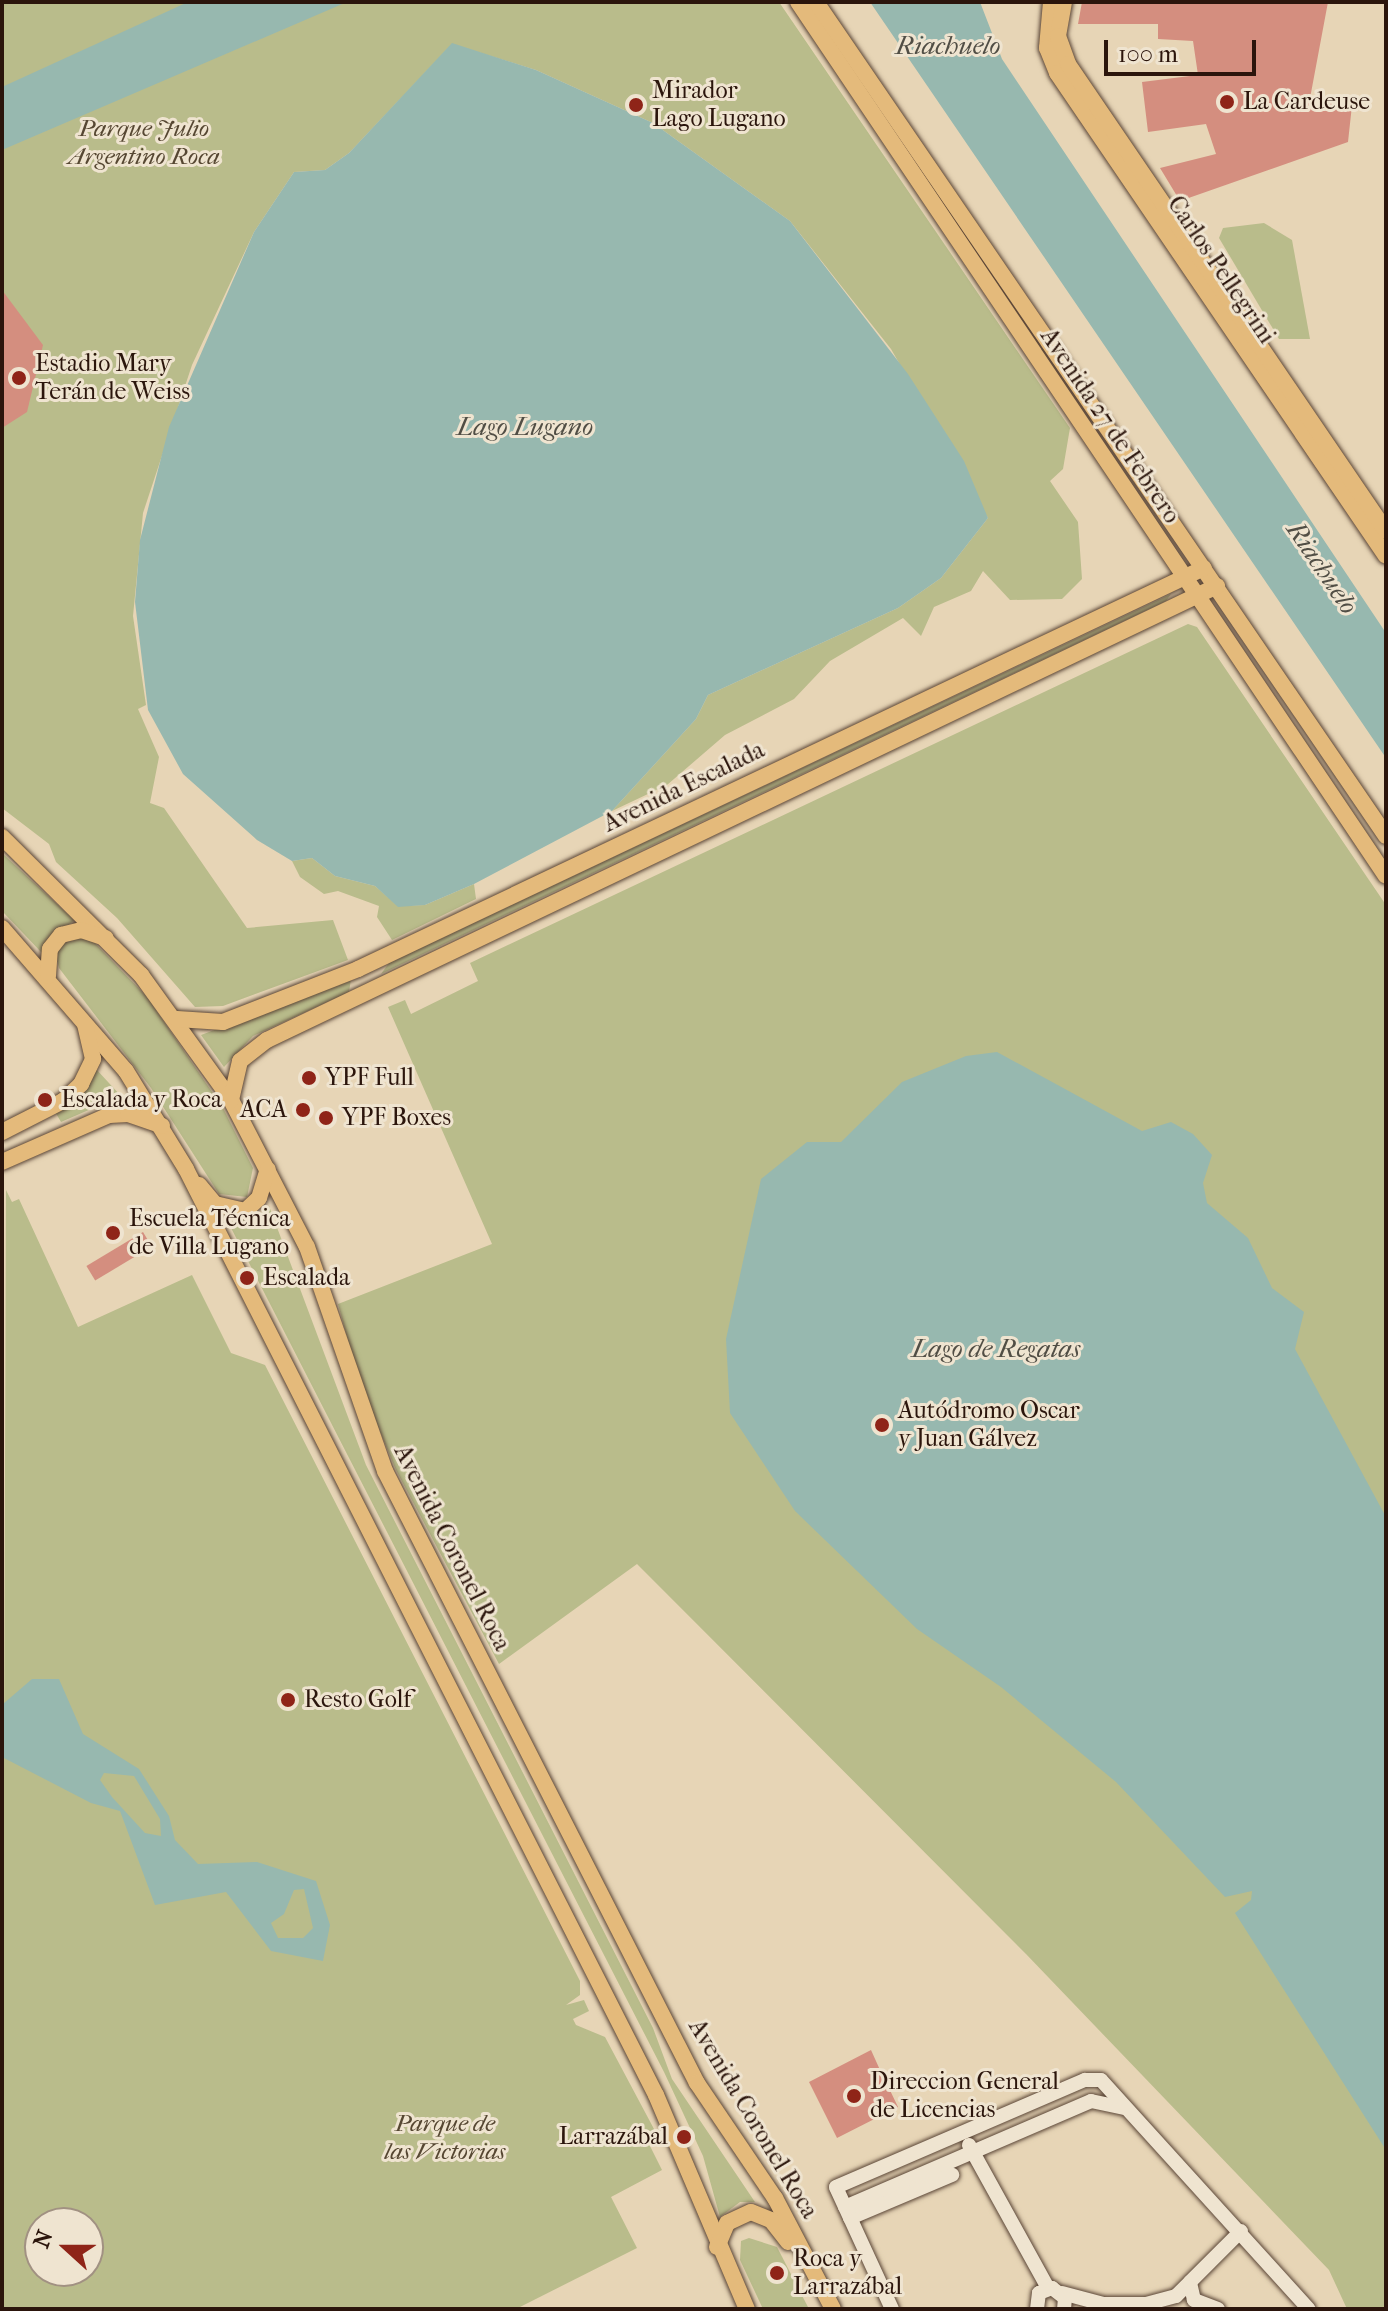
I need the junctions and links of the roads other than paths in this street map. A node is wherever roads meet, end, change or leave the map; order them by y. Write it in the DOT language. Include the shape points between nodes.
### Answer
graph roads {
  1 [pos="798,2"];
  2 [pos="816,2"];
  3 [pos="1051,2"];
  4 [pos="1064,2"];
  5 [pos="1386,531"];
  6 [pos="1386,556"];
  7 [pos="1204,568"];
  8 [pos="1184,578"];
  9 [pos="1217,586"];
  10 [pos="1196,596"];
  11 [pos="1386,836"];
  12 [pos="2,837"];
  13 [pos="1386,876"];
  14 [pos="2,928"];
  15 [pos="107,938"];
  16 [pos="358,969"];
  17 [pos="48,976"];
  18 [pos="367,991"];
  19 [pos="84,1019"];
  20 [pos="177,1019"];
  21 [pos="231,1100"];
  22 [pos="44,1112"];
  23 [pos="162,1126"];
  24 [pos="2,1132"];
  25 [pos="2,1140"];
  26 [pos="4,1162"];
  27 [pos="186,1169"];
  28 [pos="268,1169"];
  29 [pos="1129,2110"];
  30 [pos="962,2133"];
  31 [pos="973,2153"];
  32 [pos="952,2175"];
  33 [pos="848,2212"];
  34 [pos="1241,2231"];
  35 [pos="717,2247"];
  36 [pos="810,2266"];
  37 [pos="1190,2282"];
  38 [pos="1055,2291"];
  39 [pos="747,2309"];
  40 [pos="833,2309"];
  41 [pos="892,2309"];
  42 [pos="1037,2309"];
  43 [pos="1064,2309"];
  44 [pos="1218,2309"];
  45 [pos="1309,2309"];
  1 -- 8 [label="main road, Avenida 27 de Febrero"];
  2 -- 7 [label="main road, Avenida 27 de Febrero"];
  3 -- 6 [label="main road, Carlos Pellegrini" via="1047,48 1057,73"];
  4 -- 5 [label="main road, Carlos Pellegrini" via="1058,36 1068,64"];
  7 -- 8 [label="main road, Avenida Escalada"];
  7 -- 9 [label="main road, Avenida 27 de Febrero"];
  8 -- 10 [label="main road, Avenida 27 de Febrero"];
  8 -- 16 [label="main road, Avenida Escalada"];
  9 -- 10 [label="main road, Avenida Escalada"];
  9 -- 11 [label="main road, Avenida 27 de Febrero"];
  10 -- 13 [label="main road, Avenida 27 de Febrero"];
  10 -- 18 [label="main road, Avenida Escalada"];
  12 -- 15 [label="main road, Avenida Coronel Roca"];
  14 -- 17 [label="main road"];
  15 -- 17 [label="main road" via="81,930 61,935 50,949"];
  15 -- 20 [label="main road, Avenida Coronel Roca"];
  16 -- 18 [label="main road"];
  16 -- 20 [label="main road, Avenida Escalada" via="223,1022"];
  17 -- 19 [label="main road"];
  18 -- 21 [label="main road, Avenida Escalada" via="253,1048 240,1061"];
  19 -- 22 [label="main road" via="93,1059 87,1073"];
  19 -- 23 [label="main road"];
  20 -- 21 [label="main road, Avenida Coronel Roca"];
  21 -- 28 [label="main road, Avenida Coronel Roca"];
  22 -- 24 [label="main road"];
  22 -- 25 [label="main road" via="29,1127"];
  22 -- 26 [label="main road" via="53,1130"];
  23 -- 26 [label="main road" via="128,1114 109,1115"];
  23 -- 27 [label="main road"];
  27 -- 28 [label="main road" via="215,1204 237,1212 254,1205"];
  27 -- 35 [label="main road" via="656,2095"];
  28 -- 36 [label="main road, Avenida Coronel Roca" via="307,1247 385,1471 697,2083 769,2188"];
  29 -- 30 [label="street" via="1101,2080 1085,2080"];
  29 -- 31 [label="street" via="1091,2101"];
  29 -- 34 [label="street"];
  30 -- 31 [label="street"];
  30 -- 33 [label="street" via="836,2187"];
  31 -- 33 [label="street"];
  31 -- 38 [label="street"];
  32 -- 33 [label="street"];
  33 -- 41 [label="street"];
  34 -- 37 [label="street"];
  34 -- 45 [label="street"];
  35 -- 36 [label="main road" via="727,2223 757,2213 777,2225 798,2258"];
  35 -- 39 [label="main road"];
  36 -- 40 [label="main road, Avenida Coronel Roca"];
  37 -- 38 [label="street" via="1176,2296 1146,2304 1103,2304"];
  37 -- 44 [label="street" via="1194,2300"];
  38 -- 42 [label="street" via="1037,2297"];
  38 -- 43 [label="street"];
}
